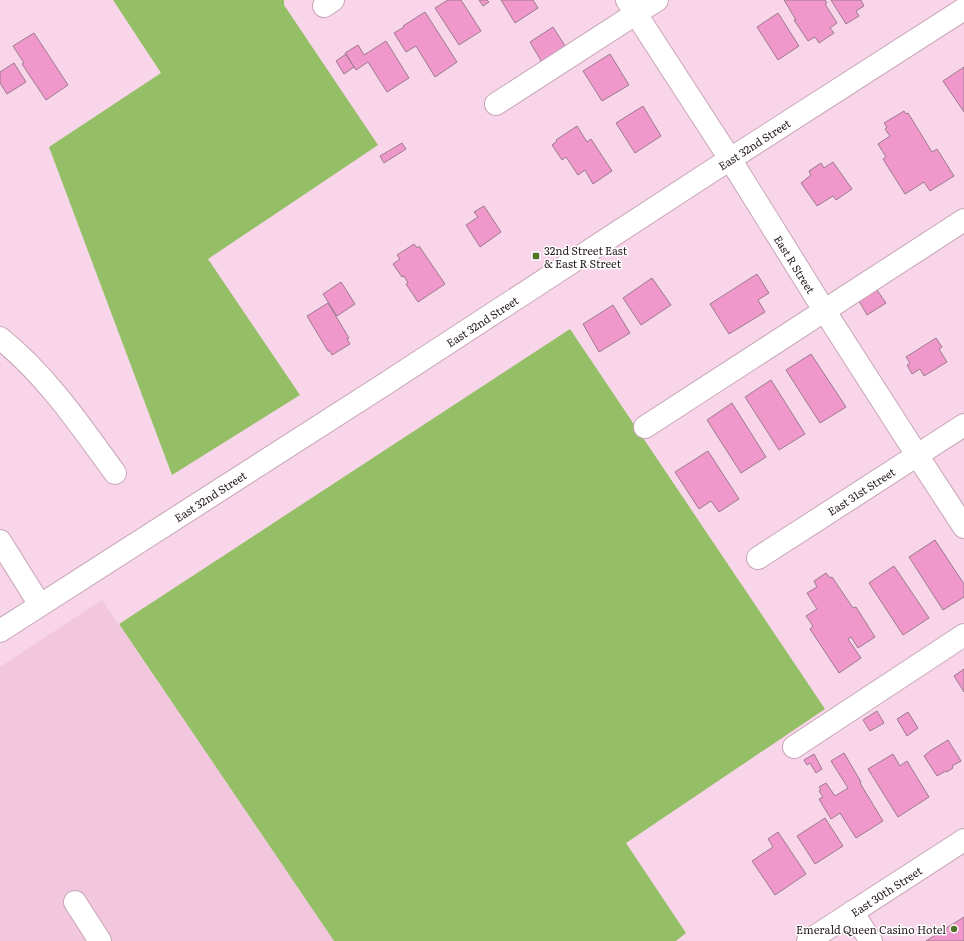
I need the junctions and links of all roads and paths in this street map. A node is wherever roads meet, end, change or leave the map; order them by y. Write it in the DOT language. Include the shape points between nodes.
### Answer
graph roads {
  1 [pos="657,0"];
  2 [pos="631,7"];
  3 [pos="964,9"];
  4 [pos="496,104"];
  5 [pos="730,159"];
  6 [pos="964,220"];
  7 [pos="824,310"];
  8 [pos="0,338"];
  9 [pos="964,425"];
  10 [pos="644,428"];
  11 [pos="917,455"];
  12 [pos="115,473"];
  13 [pos="964,527"];
  14 [pos="0,541"];
  15 [pos="758,558"];
  16 [pos="40,605"];
  17 [pos="0,631"];
  18 [pos="964,635"];
  19 [pos="794,747"];
  20 [pos="964,840"];
  21 [pos="75,902"];
  22 [pos="852,912"];
  23 [pos="100,941"];
  24 [pos="808,941"];
  25 [pos="871,941"];
  1 -- 2 [label="street"];
  2 -- 4 [label="street"];
  2 -- 5 [label="street, East R Street"];
  3 -- 5 [label="street, East 32nd Street"];
  5 -- 7 [label="street, East R Street"];
  5 -- 16 [label="street, East 32nd Street"];
  6 -- 7 [label="street"];
  7 -- 10 [label="street"];
  7 -- 11 [label="street, East R Street"];
  8 -- 12 [label="street" via="56,393"];
  9 -- 11 [label="street, East 31st Street"];
  11 -- 13 [label="street, East R Street"];
  11 -- 15 [label="street, East 31st Street"];
  14 -- 16 [label="street"];
  16 -- 17 [label="street, East 32nd Street"];
  18 -- 19 [label="street"];
  20 -- 22 [label="street, East 30th Street"];
  21 -- 23 [label="street"];
  22 -- 24 [label="street, East 30th Street"];
  22 -- 25 [label="street"];
}
